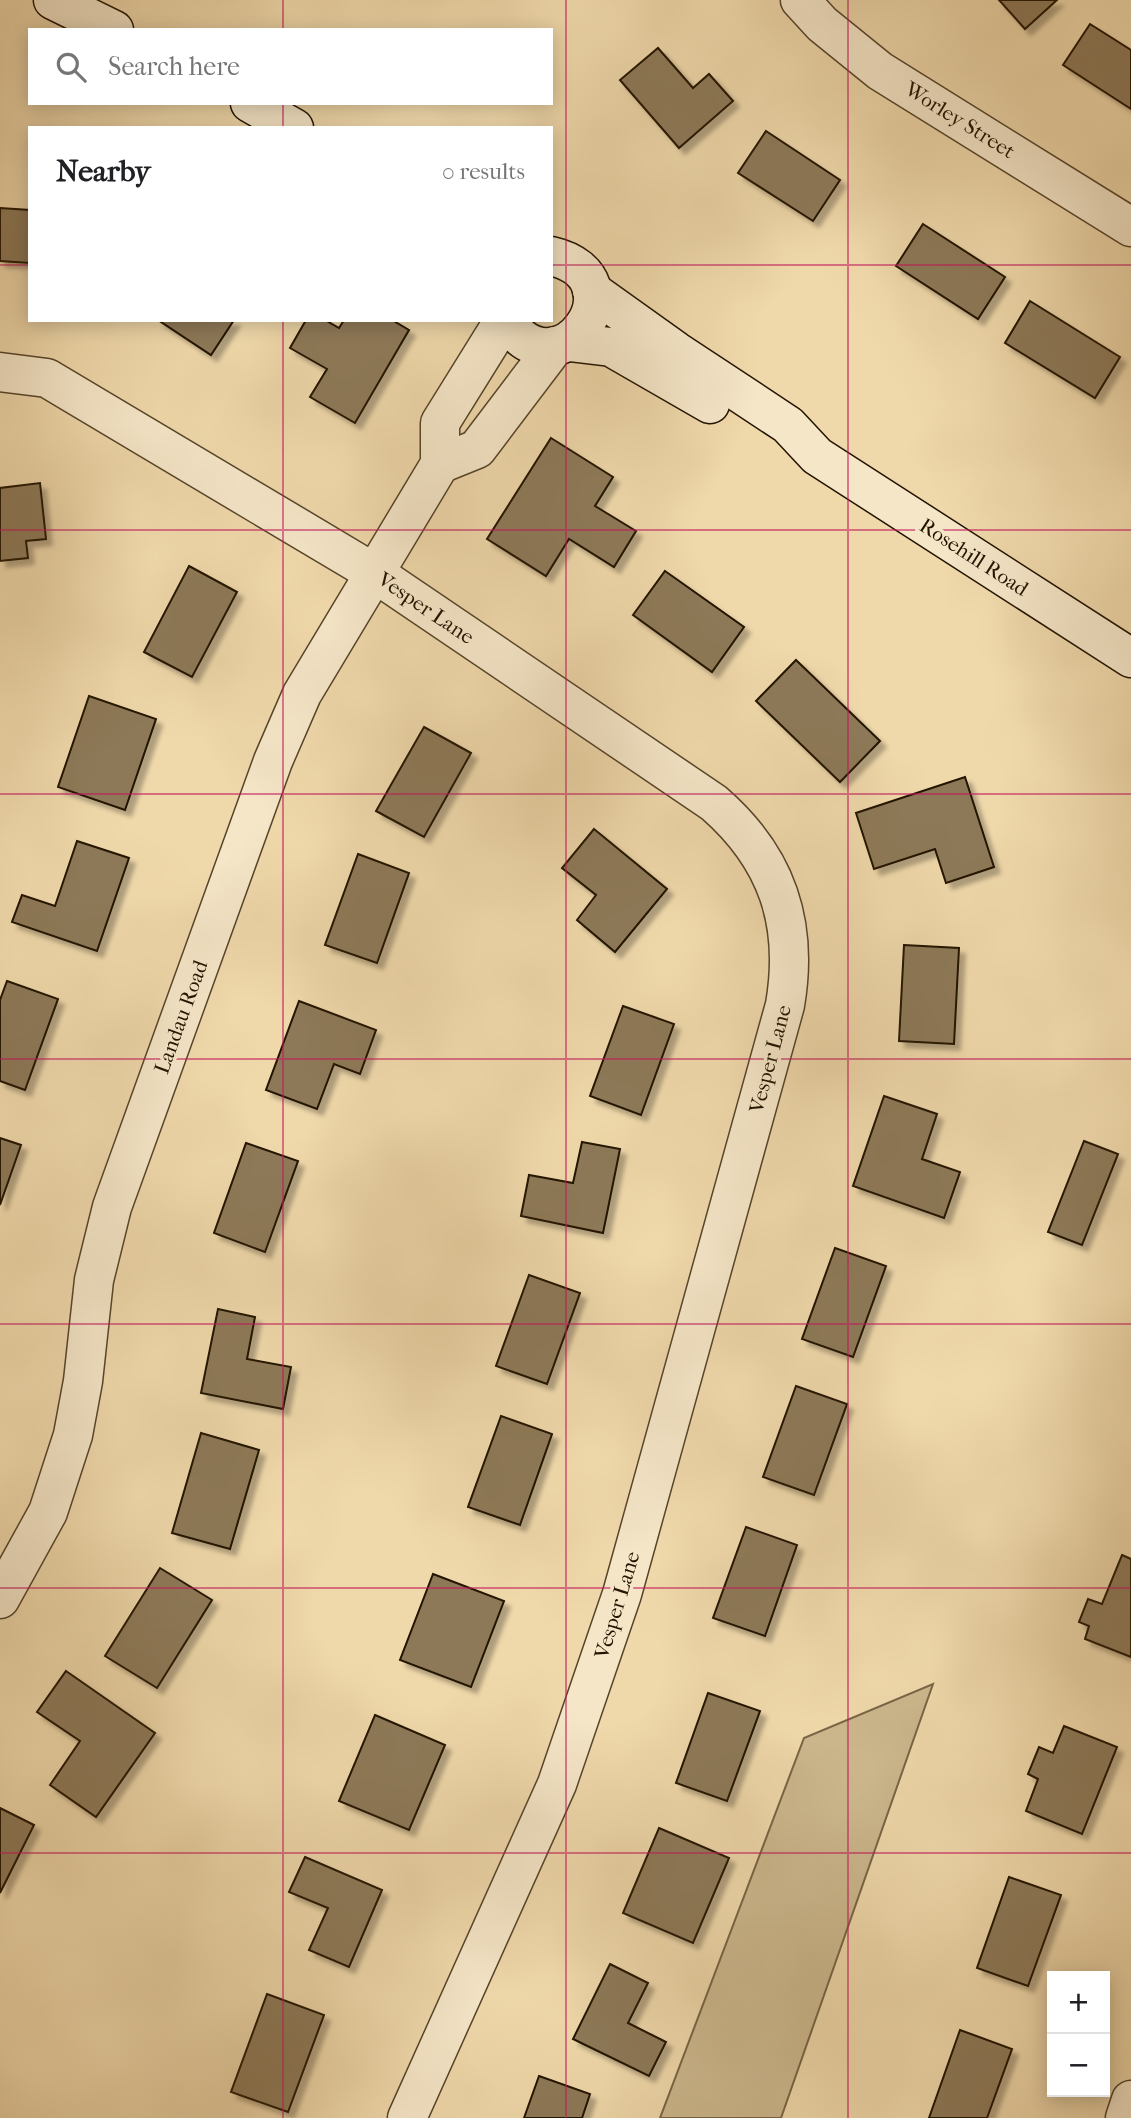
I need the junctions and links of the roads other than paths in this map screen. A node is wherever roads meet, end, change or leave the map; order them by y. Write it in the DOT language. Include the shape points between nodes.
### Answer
graph roads {
  1 [pos="53,0"];
  2 [pos="800,0"];
  3 [pos="110,28"];
  4 [pos="254,105"];
  5 [pos="290,126"];
  6 [pos="1131,227"];
  7 [pos="553,256"];
  8 [pos="592,291"];
  9 [pos="504,322"];
  10 [pos="506,322"];
  11 [pos="562,344"];
  12 [pos="0,372"];
  13 [pos="817,456"];
  14 [pos="440,464"];
  15 [pos="376,574"];
  16 [pos="1131,658"];
  17 [pos="0,1599"];
  18 [pos="1131,2100"];
  19 [pos="407,2118"];
  20 [pos="1125,2118"];
  1 -- 3 [label="street"];
  2 -- 6 [label="street, Worley Street" via="880,71"];
  4 -- 5 [label="street"];
  7 -- 8 [label="street, Rosehill Road" via="577,267"];
  8 -- 11 [label="street" via="589,320 581,332"];
  8 -- 13 [label="street, Rosehill Road" via="788,425"];
  9 -- 14 [label="street" via="440,423"];
  10 -- 11 [label="street, Rosehill Road" via="525,341 540,346"];
  11 -- 13 [label="street, Rosehill Road" via="611,347 691,391 776,448"];
  11 -- 14 [label="street" via="477,449"];
  12 -- 15 [label="street, Vesper Lane" via="47,378"];
  13 -- 16 [label="street, Rosehill Road"];
  14 -- 15 [label="street, Landau Road"];
  15 -- 17 [label="street, Landau Road" via="302,694 273,761 112,1207 94,1280 74,1435 48,1512"];
  15 -- 19 [label="street, Vesper Lane" via="715,803 764,860 789,930 791,955 785,1005 622,1594 557,1784"];
  18 -- 20 [label="street"];
}
